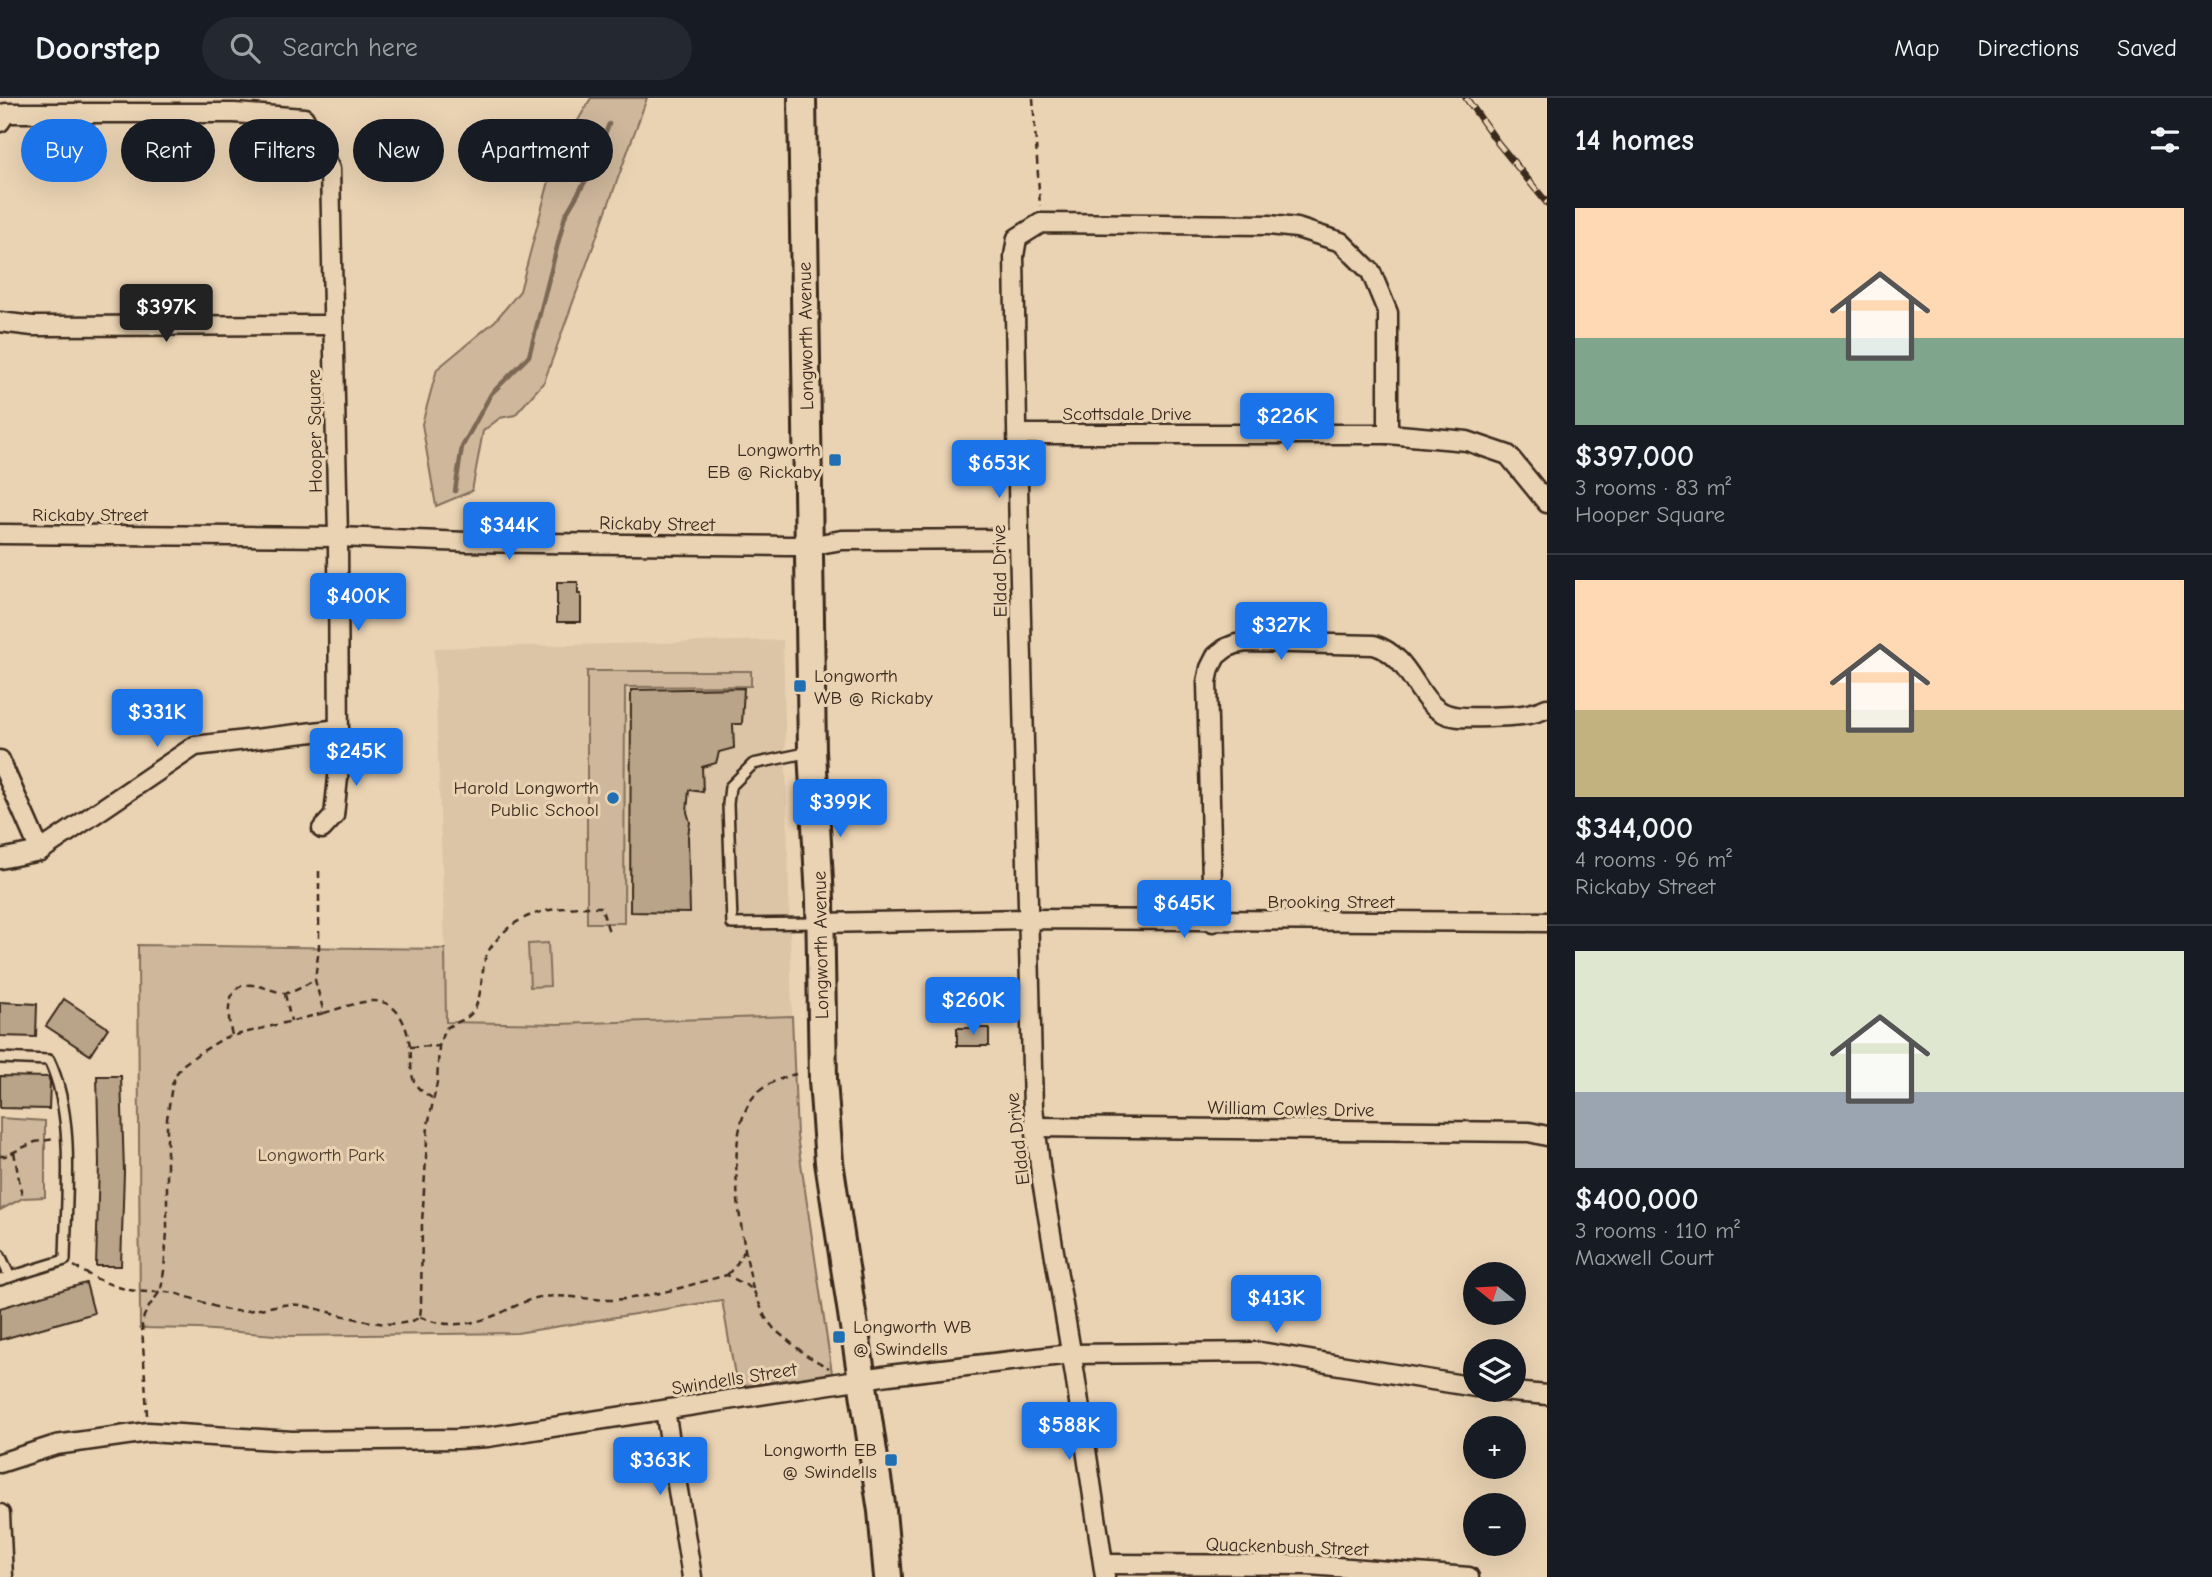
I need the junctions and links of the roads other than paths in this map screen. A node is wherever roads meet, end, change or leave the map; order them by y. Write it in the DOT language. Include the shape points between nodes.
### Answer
graph roads {
  1 [pos="802,98"];
  2 [pos="0,122"];
  3 [pos="0,323"];
  4 [pos="333,325"];
  5 [pos="1018,434"];
  6 [pos="1388,434"];
  7 [pos="1547,503"];
  8 [pos="0,534"];
  9 [pos="338,537"];
  10 [pos="1018,539"];
  11 [pos="808,546"];
  12 [pos="1547,708"];
  13 [pos="338,729"];
  14 [pos="812,751"];
  15 [pos="0,760"];
  16 [pos="322,829"];
  17 [pos="40,850"];
  18 [pos="0,859"];
  19 [pos="1029,919"];
  20 [pos="1213,922"];
  21 [pos="1547,922"];
  22 [pos="820,923"];
  23 [pos="0,1058"];
  24 [pos="1034,1127"];
  25 [pos="1547,1136"];
  26 [pos="0,1255"];
  27 [pos="10,1277"];
  28 [pos="0,1280"];
  29 [pos="1072,1354"];
  30 [pos="862,1379"];
  31 [pos="1463,1385"];
  32 [pos="1526,1393"];
  33 [pos="1547,1395"];
  34 [pos="665,1410"];
  35 [pos="0,1463"];
  36 [pos="0,1514"];
  37 [pos="1104,1570"];
  38 [pos="3,1577"];
  39 [pos="692,1577"];
  40 [pos="888,1577"];
  41 [pos="1469,1577"];
  1 -- 11 [label="street, Longworth Avenue"];
  2 -- 4 [label="street, Hooper Square" via="6,113 234,113 304,118 330,169"];
  3 -- 4 [label="street"];
  4 -- 9 [label="street, Hooper Square"];
  5 -- 6 [label="street, Scottsdale Drive"];
  5 -- 6 [label="street, Eldad Drive" via="1014,256 1017,238 1041,223 1269,225 1297,228 1341,242 1371,272 1388,313"];
  5 -- 10 [label="street, Eldad Drive"];
  6 -- 7 [label="street, Scottsdale Drive" via="1467,441 1508,456"];
  8 -- 9 [label="street, Rickaby Street"];
  9 -- 11 [label="street, Rickaby Street"];
  9 -- 13 [label="street, Hooper Square"];
  10 -- 11 [label="street, Rickaby Street" via="842,540"];
  10 -- 19 [label="street, Eldad Drive"];
  11 -- 14 [label="street, Longworth Avenue"];
  12 -- 20 [label="street" via="1515,716 1444,713 1401,661 1374,645 1247,642 1226,648 1216,656 1207,682"];
  13 -- 16 [label="street, Hooper Square" via="334,816"];
  13 -- 17 [label="street" via="195,746"];
  14 -- 22 [label="street, Longworth Avenue"];
  14 -- 22 [label="lane" via="752,764 730,787 732,924"];
  15 -- 17 [label="street"];
  17 -- 18 [label="street"];
  19 -- 20 [label="street, Brooking Street"];
  19 -- 22 [label="street, Brooking Street"];
  19 -- 24 [label="street, Eldad Drive"];
  20 -- 21 [label="street, Brooking Street"];
  22 -- 30 [label="street, Longworth Avenue" via="829,1162"];
  23 -- 27 [label="lane" via="49,1060 57,1077 67,1138 65,1260"];
  24 -- 25 [label="street, William Cowles Drive" via="1529,1132"];
  24 -- 29 [label="street, Eldad Drive"];
  26 -- 27 [label="lane"];
  27 -- 28 [label="lane"];
  29 -- 30 [label="street, Swindells Street"];
  29 -- 31 [label="street, Swindells Street" via="1260,1352"];
  29 -- 37 [label="street, Eldad Drive"];
  30 -- 34 [label="street, Swindells Street"];
  30 -- 40 [label="street, Longworth Avenue"];
  32 -- 33 [label="street"];
  34 -- 35 [label="street, Swindells Street" via="457,1439 292,1441 148,1432 56,1445"];
  34 -- 39 [label="street"];
  36 -- 38 [label="street"];
  37 -- 41 [label="street, Quackenbush Street" via="1309,1565"];
}
